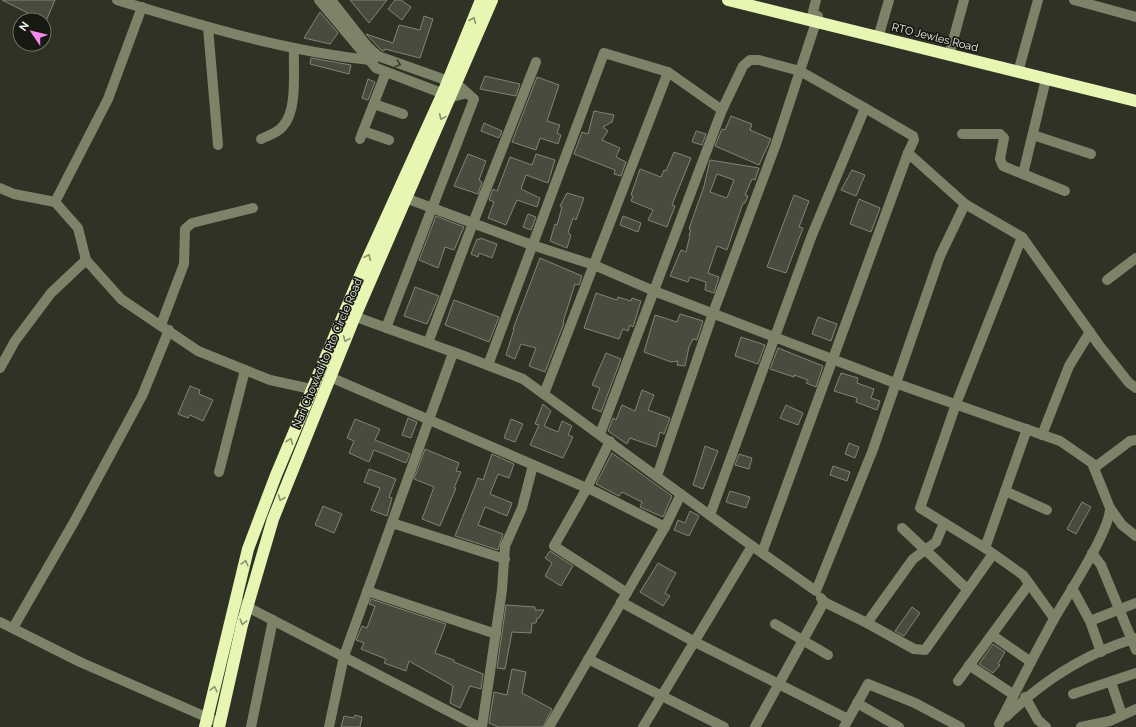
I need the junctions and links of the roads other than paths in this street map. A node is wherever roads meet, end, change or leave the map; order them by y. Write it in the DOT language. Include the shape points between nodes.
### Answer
graph roads {
  1 [pos="728,0"];
  2 [pos="753,0"];
  3 [pos="816,0"];
  4 [pos="889,0"];
  5 [pos="964,0"];
  6 [pos="1038,0"];
  7 [pos="1074,0"];
  8 [pos="123,1"];
  9 [pos="329,2"];
  10 [pos="486,2"];
  11 [pos="142,7"];
  12 [pos="1136,17"];
  13 [pos="814,18"];
  14 [pos="208,27"];
  15 [pos="880,31"];
  16 [pos="951,48"];
  17 [pos="294,49"];
  18 [pos="374,58"];
  19 [pos="536,62"];
  20 [pos="1020,65"];
  21 [pos="800,71"];
  22 [pos="386,72"];
  23 [pos="668,72"];
  24 [pos="1046,79"];
  25 [pos="453,82"];
  26 [pos="467,93"];
  27 [pos="1136,93"];
  28 [pos="447,95"];
  29 [pos="1136,100"];
  30 [pos="374,104"];
  31 [pos="865,108"];
  32 [pos="722,110"];
  33 [pos="402,114"];
  34 [pos="962,134"];
  35 [pos="1033,135"];
  36 [pos="261,139"];
  37 [pos="389,140"];
  38 [pos="218,145"];
  39 [pos="908,152"];
  40 [pos="1091,154"];
  41 [pos="1023,174"];
  42 [pos="0,188"];
  43 [pos="1065,190"];
  44 [pos="401,196"];
  45 [pos="56,202"];
  46 [pos="965,204"];
  47 [pos="253,208"];
  48 [pos="434,208"];
  49 [pos="473,223"];
  50 [pos="1022,237"];
  51 [pos="532,245"];
  52 [pos="86,260"];
  53 [pos="1135,261"];
  54 [pos="594,265"];
  55 [pos="1107,280"];
  56 [pos="654,291"];
  57 [pos="713,313"];
  58 [pos="350,315"];
  59 [pos="165,328"];
  60 [pos="386,328"];
  61 [pos="1090,332"];
  62 [pos="774,336"];
  63 [pos="428,343"];
  64 [pos="453,353"];
  65 [pos="834,359"];
  66 [pos="488,365"];
  67 [pos="0,368"];
  68 [pos="245,370"];
  69 [pos="330,378"];
  70 [pos="895,383"];
  71 [pos="1136,388"];
  72 [pos="311,389"];
  73 [pos="544,394"];
  74 [pos="956,404"];
  75 [pos="429,421"];
  76 [pos="1027,429"];
  77 [pos="600,434"];
  78 [pos="1042,435"];
  79 [pos="1136,440"];
  80 [pos="610,441"];
  81 [pos="533,465"];
  82 [pos="1094,468"];
  83 [pos="219,472"];
  84 [pos="657,476"];
  85 [pos="587,488"];
  86 [pos="1005,491"];
  87 [pos="681,494"];
  88 [pos="1110,508"];
  89 [pos="1047,510"];
  90 [pos="710,515"];
  91 [pos="392,523"];
  92 [pos="944,523"];
  93 [pos="665,527"];
  94 [pos="902,528"];
  95 [pos="1136,536"];
  96 [pos="752,546"];
  97 [pos="985,548"];
  98 [pos="927,549"];
  99 [pos="762,553"];
  100 [pos="1092,553"];
  101 [pos="993,554"];
  102 [pos="505,559"];
  103 [pos="1030,584"];
  104 [pos="1072,588"];
  105 [pos="967,589"];
  106 [pos="367,591"];
  107 [pos="816,591"];
  108 [pos="627,593"];
  109 [pos="236,601"];
  110 [pos="621,602"];
  111 [pos="824,602"];
  112 [pos="1136,603"];
  113 [pos="248,606"];
  114 [pos="1120,608"];
  115 [pos="1054,618"];
  116 [pos="273,620"];
  117 [pos="1090,621"];
  118 [pos="0,622"];
  119 [pos="867,623"];
  120 [pos="775,624"];
  121 [pos="13,628"];
  122 [pos="496,634"];
  123 [pos="992,635"];
  124 [pos="1134,638"];
  125 [pos="803,641"];
  126 [pos="695,642"];
  127 [pos="1136,650"];
  128 [pos="1101,652"];
  129 [pos="344,656"];
  130 [pos="828,656"];
  131 [pos="588,658"];
  132 [pos="1031,662"];
  133 [pos="969,665"];
  134 [pos="1136,673"];
  135 [pos="958,681"];
  136 [pos="1111,682"];
  137 [pos="778,684"];
  138 [pos="1073,694"];
  139 [pos="1014,695"];
  140 [pos="662,697"];
  141 [pos="1025,697"];
  142 [pos="857,703"];
  143 [pos="1136,709"];
  144 [pos="1122,715"];
  145 [pos="206,722"];
  146 [pos="846,723"];
  147 [pos="220,725"];
  148 [pos="997,726"];
  149 [pos="251,727"];
  150 [pos="328,727"];
  151 [pos="481,727"];
  152 [pos="549,727"];
  153 [pos="643,727"];
  154 [pos="724,727"];
  155 [pos="755,727"];
  156 [pos="899,727"];
  157 [pos="960,727"];
  158 [pos="1046,727"];
  159 [pos="1081,727"];
  1 -- 13 [label="highway, RTO Jewles Road"];
  2 -- 13 [label="highway, RTO Jewles Road"];
  3 -- 13 [label="street"];
  4 -- 15 [label="street"];
  5 -- 16 [label="street"];
  6 -- 20 [label="street"];
  7 -- 12 [label="street"];
  8 -- 11 [label="street"];
  9 -- 18 [label="street" via="368,47"];
  10 -- 25 [label="highway, Nari Chowkdi to Rto Circle Road"];
  11 -- 14 [label="street"];
  11 -- 45 [label="street" via="108,99"];
  13 -- 15 [label="highway, RTO Jewles Road"];
  13 -- 21 [label="street"];
  13 -- 24 [label="highway, RTO Jewles Road"];
  14 -- 17 [label="street"];
  14 -- 38 [label="street"];
  15 -- 16 [label="highway, RTO Jewles Road"];
  16 -- 20 [label="highway, RTO Jewles Road"];
  17 -- 18 [label="street"];
  17 -- 36 [label="street" via="289,119 276,132"];
  18 -- 22 [label="street" via="376,68"];
  18 -- 25 [label="street, one-way"];
  19 -- 49 [label="street"];
  20 -- 27 [label="highway, RTO Jewles Road"];
  21 -- 31 [label="street"];
  21 -- 32 [label="street" via="750,60 743,66"];
  21 -- 57 [label="street" via="776,144"];
  22 -- 28 [label="street"];
  22 -- 30 [label="street"];
  23 -- 32 [label="street"];
  23 -- 51 [label="street" via="604,53"];
  23 -- 54 [label="street"];
  24 -- 29 [label="highway, RTO Jewles Road"];
  24 -- 35 [label="street"];
  25 -- 26 [label="street"];
  25 -- 28 [label="highway, Nari Chowkdi to Rto Circle Road"];
  26 -- 28 [label="street"];
  26 -- 48 [label="street" via="474,101"];
  28 -- 44 [label="highway, Nari Chowkdi to Rto Circle Road"];
  30 -- 33 [label="street"];
  30 -- 37 [label="street" via="361,135"];
  31 -- 39 [label="street" via="913,136 914,140"];
  31 -- 62 [label="street" via="812,235"];
  32 -- 56 [label="street"];
  34 -- 41 [label="street" via="1003,136 1000,162 1003,166"];
  35 -- 40 [label="street"];
  35 -- 41 [label="street"];
  39 -- 46 [label="street"];
  39 -- 65 [label="street"];
  41 -- 43 [label="street"];
  42 -- 45 [label="street" via="14,194"];
  44 -- 48 [label="street"];
  44 -- 58 [label="highway, Nari Chowkdi to Rto Circle Road"];
  45 -- 52 [label="street" via="78,228"];
  46 -- 50 [label="street"];
  46 -- 70 [label="street" via="940,256"];
  47 -- 59 [label="street" via="192,223 185,229 184,264"];
  48 -- 49 [label="street"];
  48 -- 60 [label="street"];
  49 -- 51 [label="street"];
  49 -- 63 [label="street"];
  50 -- 61 [label="street"];
  50 -- 74 [label="street"];
  51 -- 54 [label="street"];
  51 -- 66 [label="street"];
  52 -- 59 [label="street" via="121,299"];
  52 -- 67 [label="street" via="51,293 15,341"];
  53 -- 55 [label="street"];
  54 -- 56 [label="street"];
  54 -- 73 [label="street"];
  56 -- 57 [label="street"];
  56 -- 77 [label="street"];
  57 -- 62 [label="street"];
  57 -- 84 [label="street"];
  58 -- 60 [label="street"];
  58 -- 69 [label="highway, Nari Chowkdi to Rto Circle Road, one-way"];
  58 -- 72 [label="highway"];
  59 -- 68 [label="street" via="198,351"];
  59 -- 121 [label="street" via="142,396"];
  60 -- 63 [label="street"];
  61 -- 71 [label="street" via="1129,383"];
  61 -- 78 [label="street" via="1070,366"];
  62 -- 65 [label="street"];
  62 -- 90 [label="street"];
  63 -- 64 [label="street"];
  64 -- 66 [label="street"];
  64 -- 75 [label="street"];
  65 -- 70 [label="street"];
  65 -- 99 [label="street"];
  66 -- 73 [label="street" via="523,379"];
  68 -- 72 [label="street" via="270,380"];
  68 -- 83 [label="street"];
  69 -- 75 [label="street"];
  69 -- 113 [label="highway, Nari Chowkdi to Rto Circle Road, one-way" via="273,519"];
  70 -- 74 [label="street"];
  70 -- 107 [label="street" via="872,452"];
  109 -- 72 [label="highway, one-way" via="248,549"];
  73 -- 77 [label="street"];
  74 -- 76 [label="street"];
  74 -- 92 [label="street" via="920,508"];
  75 -- 81 [label="street"];
  75 -- 91 [label="street"];
  76 -- 78 [label="street"];
  76 -- 86 [label="street"];
  77 -- 80 [label="street"];
  78 -- 82 [label="street" via="1060,441 1092,463"];
  79 -- 82 [label="street" via="1130,441"];
  80 -- 84 [label="street"];
  80 -- 85 [label="street"];
  81 -- 85 [label="street"];
  81 -- 102 [label="street" via="522,508 505,546"];
  82 -- 88 [label="street"];
  84 -- 87 [label="street"];
  85 -- 93 [label="street"];
  85 -- 108 [label="street" via="554,546"];
  86 -- 89 [label="street"];
  86 -- 97 [label="street"];
  87 -- 90 [label="street"];
  87 -- 93 [label="street"];
  88 -- 95 [label="street" via="1122,525"];
  88 -- 100 [label="street" via="1110,516"];
  90 -- 96 [label="street"];
  91 -- 102 [label="street"];
  91 -- 106 [label="street"];
  92 -- 97 [label="street"];
  92 -- 98 [label="street" via="936,542"];
  93 -- 108 [label="street"];
  94 -- 98 [label="street"];
  96 -- 99 [label="street"];
  96 -- 126 [label="street"];
  97 -- 101 [label="street"];
  98 -- 105 [label="street"];
  98 -- 119 [label="street" via="913,559"];
  99 -- 107 [label="street"];
  100 -- 104 [label="street"];
  100 -- 114 [label="street" via="1101,565"];
  101 -- 103 [label="street" via="1023,575"];
  101 -- 105 [label="street"];
  102 -- 122 [label="street"];
  103 -- 115 [label="street"];
  103 -- 123 [label="street"];
  104 -- 115 [label="street"];
  104 -- 117 [label="street"];
  105 -- 119 [label="street" via="925,650 914,649"];
  106 -- 122 [label="street"];
  106 -- 129 [label="street"];
  107 -- 111 [label="street"];
  108 -- 110 [label="street"];
  109 -- 113 [label="street"];
  145 -- 109 [label="highway, one-way"];
  110 -- 126 [label="street"];
  110 -- 131 [label="street"];
  111 -- 119 [label="street"];
  111 -- 125 [label="street"];
  112 -- 114 [label="street"];
  113 -- 116 [label="street"];
  113 -- 147 [label="highway, Nari Chowkdi to Rto Circle Road, one-way"];
  114 -- 117 [label="street"];
  114 -- 124 [label="street"];
  115 -- 132 [label="street"];
  116 -- 129 [label="street"];
  116 -- 149 [label="street"];
  117 -- 128 [label="street"];
  118 -- 121 [label="street"];
  120 -- 125 [label="street"];
  121 -- 145 [label="street"];
  122 -- 151 [label="street"];
  123 -- 132 [label="street"];
  123 -- 133 [label="street"];
  124 -- 127 [label="street"];
  124 -- 128 [label="street"];
  125 -- 130 [label="street"];
  125 -- 137 [label="street"];
  126 -- 137 [label="street"];
  126 -- 140 [label="street"];
  128 -- 141 [label="street" via="1076,663"];
  129 -- 150 [label="street"];
  129 -- 151 [label="street"];
  131 -- 140 [label="street"];
  131 -- 152 [label="street"];
  132 -- 139 [label="street"];
  133 -- 135 [label="street"];
  133 -- 139 [label="street"];
  134 -- 136 [label="street"];
  136 -- 138 [label="street"];
  136 -- 144 [label="street"];
  137 -- 146 [label="street"];
  137 -- 155 [label="street"];
  139 -- 148 [label="street"];
  140 -- 153 [label="street"];
  140 -- 154 [label="street"];
  141 -- 148 [label="street"];
  141 -- 158 [label="street" via="1038,720"];
  142 -- 146 [label="street"];
  142 -- 156 [label="street"];
  142 -- 157 [label="street" via="868,684 915,703"];
  143 -- 144 [label="street"];
  144 -- 159 [label="street" via="1110,721"];
  145 -- 147 [label="street"];
}
